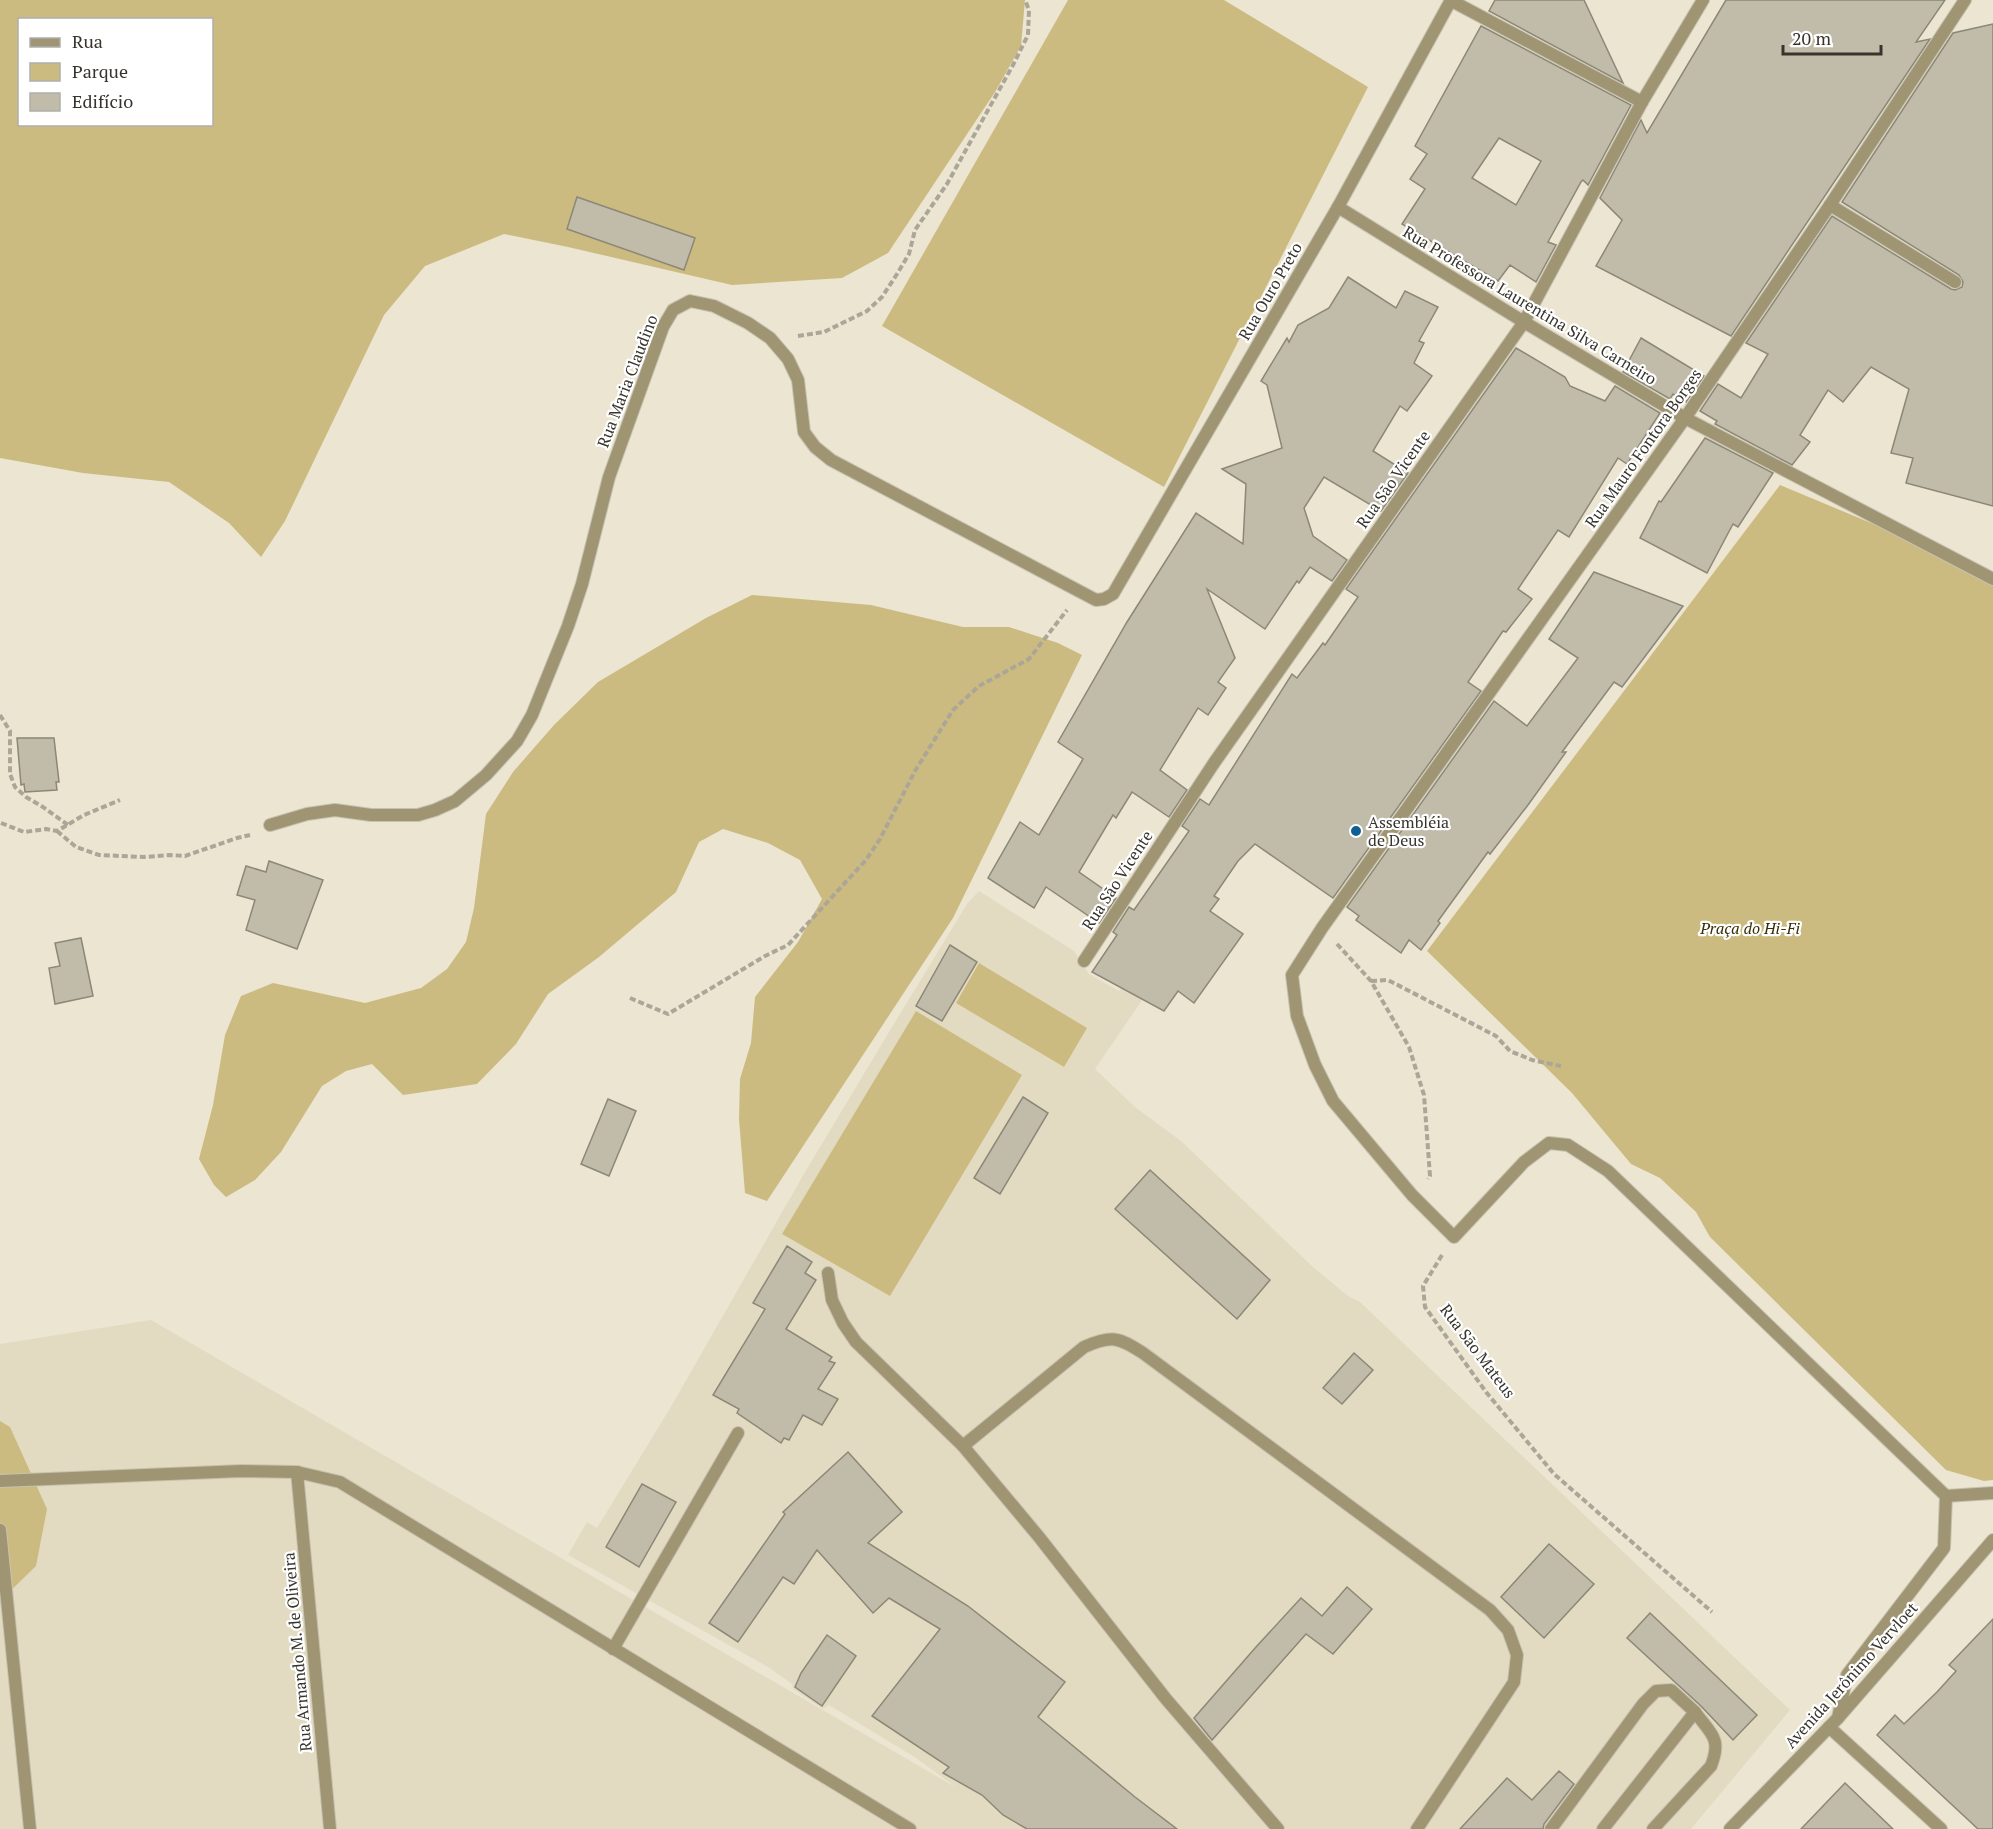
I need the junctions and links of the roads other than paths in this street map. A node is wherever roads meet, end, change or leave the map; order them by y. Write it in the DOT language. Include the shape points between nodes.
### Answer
graph roads {
  1 [pos="1450,0"];
  2 [pos="1702,0"];
  3 [pos="1965,0"];
  4 [pos="1642,102"];
  5 [pos="1830,205"];
  6 [pos="1338,207"];
  7 [pos="1955,282"];
  8 [pos="1524,322"];
  9 [pos="1685,418"];
  10 [pos="1993,579"];
  11 [pos="1113,594"];
  12 [pos="270,825"];
  13 [pos="1084,961"];
  14 [pos="828,1273"];
  15 [pos="738,1433"];
  16 [pos="963,1446"];
  17 [pos="297,1472"];
  18 [pos="0,1481"];
  19 [pos="1993,1493"];
  20 [pos="1946,1496"];
  21 [pos="0,1530"];
  22 [pos="1993,1540"];
  23 [pos="613,1649"];
  24 [pos="1695,1712"];
  25 [pos="1834,1722"];
  26 [pos="30,1829"];
  27 [pos="330,1829"];
  28 [pos="910,1829"];
  29 [pos="1278,1829"];
  30 [pos="1417,1829"];
  31 [pos="1551,1829"];
  32 [pos="1604,1829"];
  33 [pos="1653,1829"];
  34 [pos="1730,1829"];
  35 [pos="1941,1829"];
  1 -- 4 [label="street"];
  1 -- 6 [label="street, Rua Ouro Preto"];
  2 -- 4 [label="street, Rua São Vicente"];
  3 -- 5 [label="street, Rua Mauro Fontora Borges"];
  4 -- 8 [label="street, Rua São Vicente"];
  5 -- 7 [label="street"];
  5 -- 9 [label="street, Rua Mauro Fontora Borges"];
  6 -- 8 [label="street, Rua Professora Laurentina Silva Carneiro"];
  6 -- 11 [label="street, Rua Ouro Preto"];
  8 -- 9 [label="street, Rua Professora Laurentina Silva Carneiro"];
  8 -- 13 [label="street, Rua São Vicente" via="1214,763"];
  9 -- 10 [label="street, Rua Professora Laurentina Silva Carneiro"];
  9 -- 20 [label="street, Rua Mauro Fontora Borges" via="1322,928 1292,975 1297,1016 1333,1101 1412,1195 1454,1237 1524,1162 1549,1143 1568,1145 1608,1171"];
  11 -- 12 [label="street, Rua Maria Claudino" via="1096,600 831,460 804,432 798,381 788,358 770,338 748,323 714,306 690,301 673,309 663,327 609,477 568,626 518,741 486,775 454,801 435,810 395,816 335,810"];
  14 -- 16 [label="street" via="831,1300 856,1342"];
  15 -- 23 [label="street"];
  16 -- 29 [label="street" via="1166,1699"];
  16 -- 30 [label="street" via="1084,1347 1103,1338 1124,1340 1490,1610 1508,1630 1517,1655 1514,1682"];
  17 -- 18 [label="street"];
  17 -- 23 [label="street" via="340,1482"];
  17 -- 27 [label="street, Rua Armando M. de Oliveira"];
  19 -- 20 [label="street"];
  20 -- 25 [label="street" via="1944,1548 1847,1675"];
  21 -- 26 [label="street"];
  22 -- 25 [label="street, Avenida Jerônimo Vervloet"];
  23 -- 28 [label="street"];
  24 -- 31 [label="street" via="1671,1690 1656,1691"];
  24 -- 32 [label="street"];
  24 -- 33 [label="street" via="1716,1740 1716,1754 1711,1766"];
  25 -- 34 [label="street, Avenida Jerônimo Vervloet"];
  25 -- 35 [label="street"];
}
